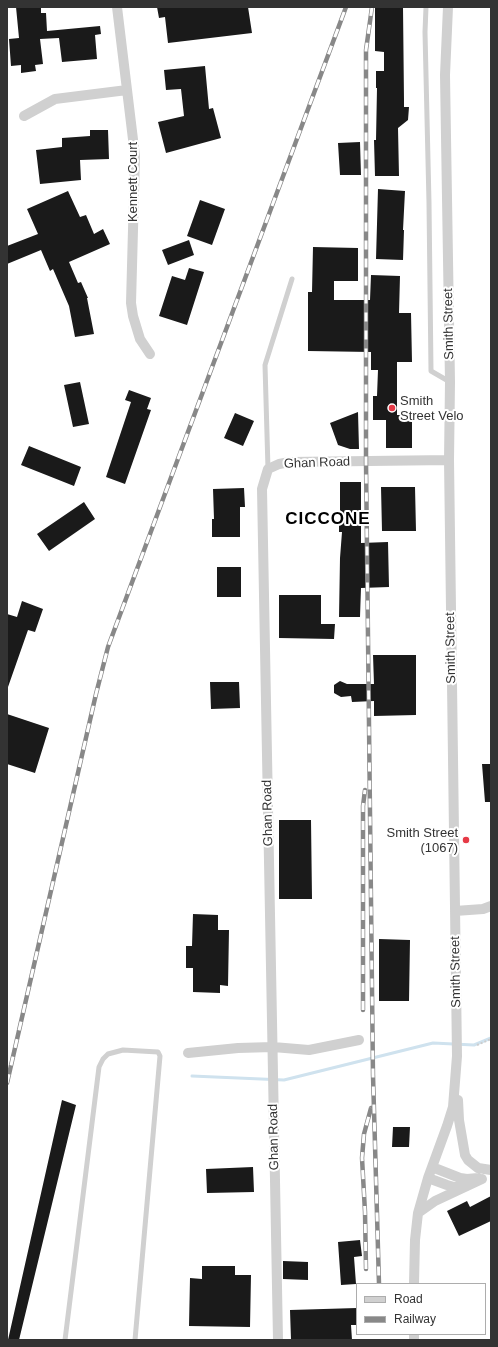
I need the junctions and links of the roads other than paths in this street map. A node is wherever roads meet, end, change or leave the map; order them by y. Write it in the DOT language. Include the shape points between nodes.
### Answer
graph roads {
  1 [pos="117,7"];
  2 [pos="426,7"];
  3 [pos="448,7"];
  4 [pos="127,90"];
  5 [pos="24,116"];
  6 [pos="292,279"];
  7 [pos="150,354"];
  8 [pos="450,382"];
  9 [pos="449,460"];
  10 [pos="268,468"];
  11 [pos="491,906"];
  12 [pos="455,911"];
  13 [pos="359,1040"];
  14 [pos="273,1047"];
  15 [pos="188,1053"];
  16 [pos="456,1074"];
  17 [pos="432,1167"];
  18 [pos="491,1170"];
  19 [pos="488,1176"];
  20 [pos="428,1178"];
  21 [pos="418,1213"];
  22 [pos="414,1283"];
  23 [pos="65,1340"];
  24 [pos="135,1340"];
  25 [pos="278,1340"];
  1 -- 4 [label="street, Kennett Court"];
  2 -- 8 [label="lane" via="424,32 431,371"];
  3 -- 8 [label="street, Smith Street" via="446,75"];
  4 -- 5 [label="street" via="55,98"];
  4 -- 7 [label="street, Kennett Court" via="135,156 131,303 140,339"];
  6 -- 10 [label="lane" via="265,365"];
  8 -- 9 [label="street, Smith Street"];
  9 -- 10 [label="street, Ghan Road" via="290,462"];
  9 -- 12 [label="street, Smith Street"];
  10 -- 14 [label="street, Ghan Road" via="262,489"];
  11 -- 12 [label="street"];
  12 -- 16 [label="street, Smith Street"];
  13 -- 14 [label="street" via="309,1050"];
  14 -- 15 [label="street"];
  14 -- 25 [label="street, Ghan Road"];
  16 -- 17 [label="street, Smith Street" via="453,1107"];
  16 -- 18 [label="street" via="459,1120 465,1155 478,1168"];
  17 -- 19 [label="street" via="466,1179"];
  17 -- 20 [label="street, Smith Street"];
  19 -- 20 [label="street" via="454,1187"];
  19 -- 21 [label="street" via="435,1201"];
  20 -- 21 [label="street, Smith Street"];
  21 -- 22 [label="street, Smith Street"];
  23 -- 24 [label="lane" via="99,1067 108,1054 123,1050 158,1052 160,1056"];
}
